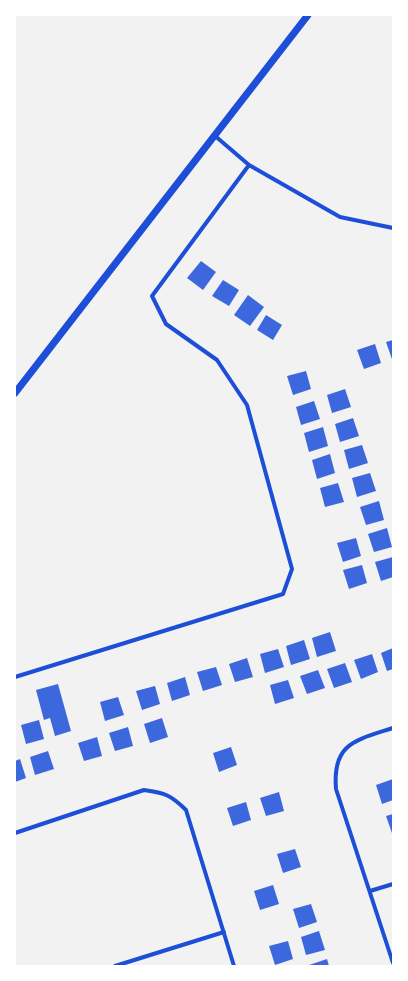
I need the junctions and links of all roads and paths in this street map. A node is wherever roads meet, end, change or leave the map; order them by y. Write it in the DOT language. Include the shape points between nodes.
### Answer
graph roads {
  1 [pos="308,15"];
  2 [pos="214,135"];
  3 [pos="249,166"];
  4 [pos="393,228"];
  5 [pos="15,392"];
  6 [pos="15,677"];
  7 [pos="393,728"];
  8 [pos="15,833"];
  9 [pos="393,884"];
  10 [pos="370,891"];
  11 [pos="224,932"];
  12 [pos="393,963"];
  13 [pos="115,966"];
  14 [pos="234,966"];
  1 -- 2 [label="street"];
  2 -- 3 [label="street"];
  2 -- 5 [label="street"];
  3 -- 4 [label="street" via="340,217"];
  3 -- 6 [label="street" via="152,296 166,324 217,360 247,405 292,569 283,594"];
  7 -- 10 [label="street" via="355,741 341,754 334,772 336,789"];
  8 -- 11 [label="street" via="144,790 164,793 186,810"];
  9 -- 10 [label="street"];
  10 -- 12 [label="street"];
  11 -- 13 [label="street"];
  11 -- 14 [label="street"];
}
